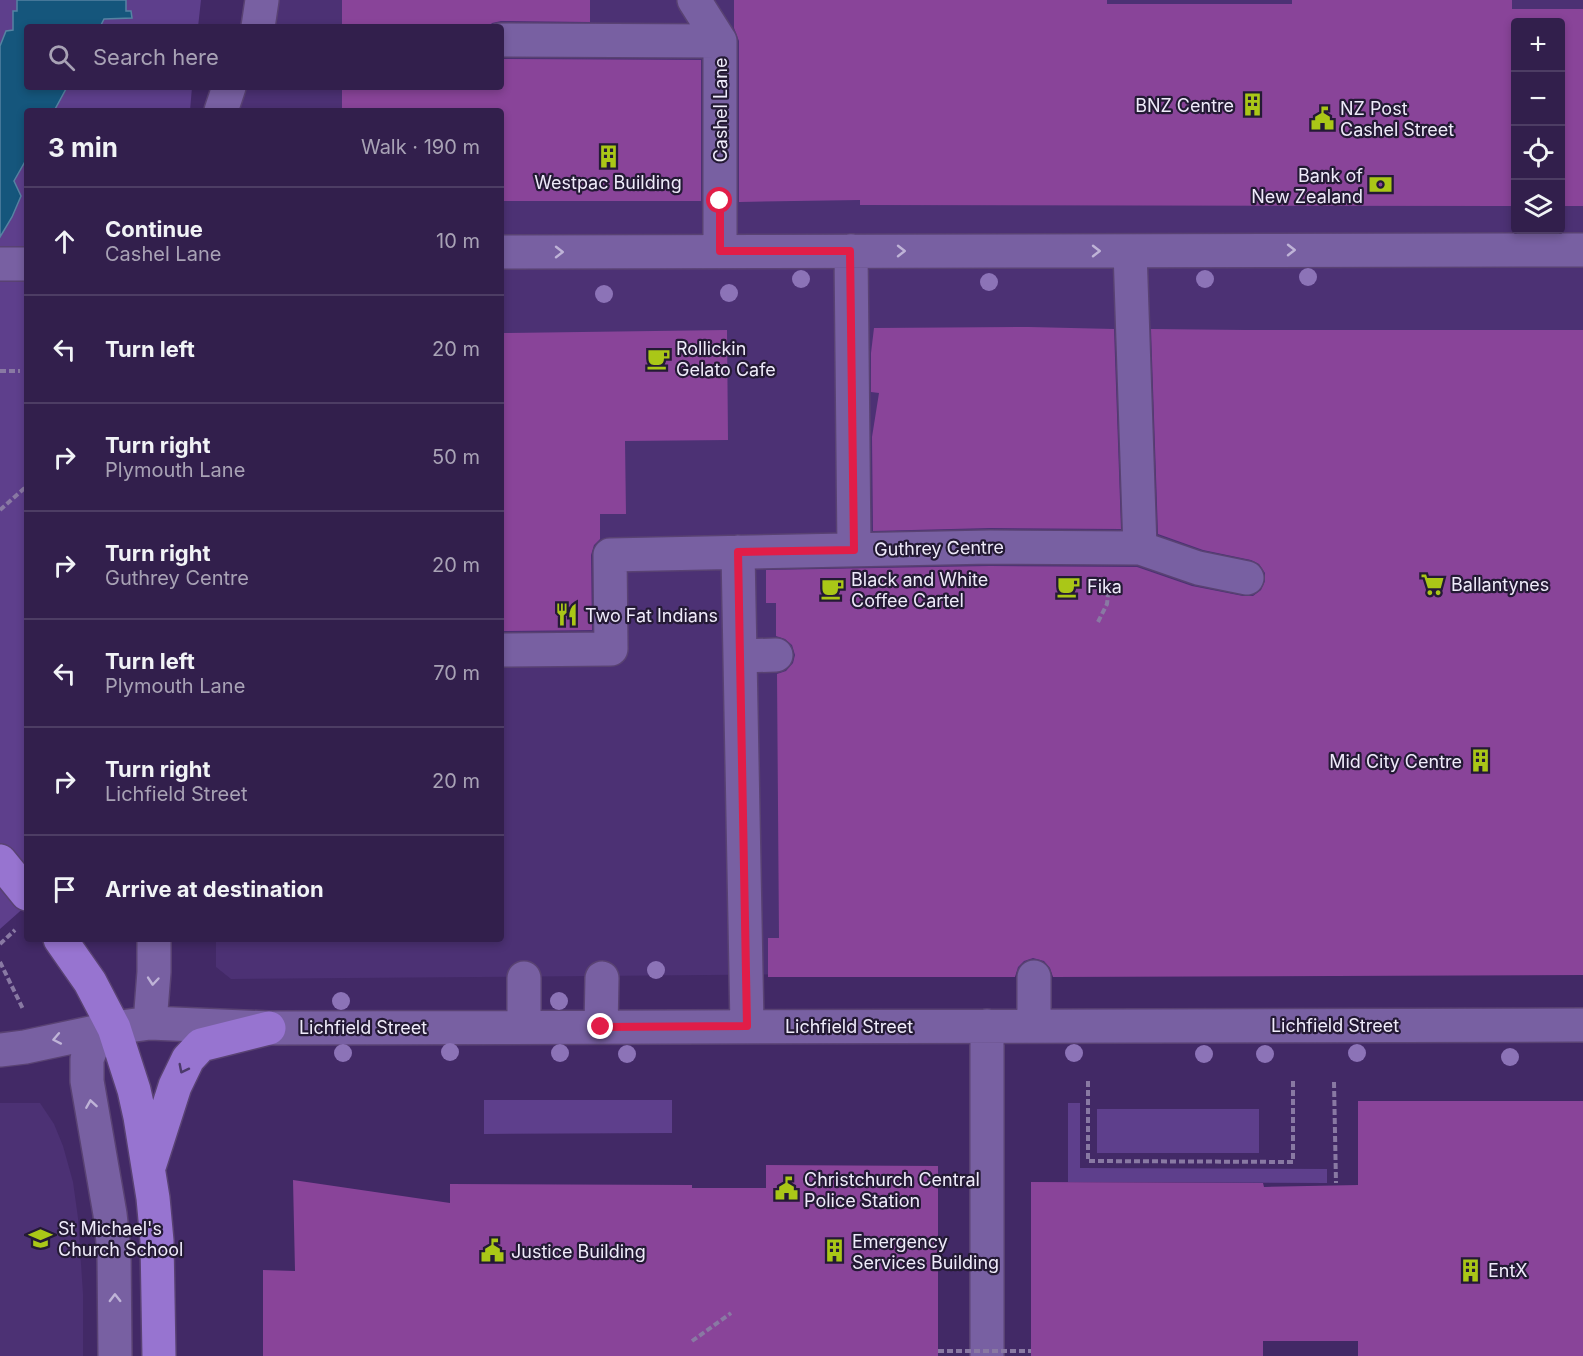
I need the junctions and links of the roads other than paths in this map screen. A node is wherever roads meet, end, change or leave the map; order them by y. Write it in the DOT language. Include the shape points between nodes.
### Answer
graph roads {
  1 [pos="262,0"];
  2 [pos="694,0"];
  3 [pos="258,24"];
  4 [pos="504,40"];
  5 [pos="720,41"];
  6 [pos="228,90"];
  7 [pos="222,108"];
  8 [pos="1583,250"];
  9 [pos="720,251"];
  10 [pos="850,251"];
  11 [pos="1130,251"];
  12 [pos="504,252"];
  13 [pos="0,264"];
  14 [pos="24,264"];
  15 [pos="1140,548"];
  16 [pos="854,550"];
  17 [pos="738,552"];
  18 [pos="1247,578"];
  19 [pos="504,650"];
  20 [pos="776,655"];
  21 [pos="740,656"];
  22 [pos="0,861"];
  23 [pos="24,890"];
  24 [pos="62,942"];
  25 [pos="154,942"];
  26 [pos="1034,977"];
  27 [pos="524,978"];
  28 [pos="602,978"];
  29 [pos="150,1023"];
  30 [pos="1583,1025"];
  31 [pos="747,1026"];
  32 [pos="987,1026"];
  33 [pos="1034,1026"];
  34 [pos="524,1027"];
  35 [pos="601,1027"];
  36 [pos="114,1028"];
  37 [pos="269,1028"];
  38 [pos="0,1050"];
  39 [pos="148,1169"];
  40 [pos="115,1356"];
  41 [pos="159,1356"];
  42 [pos="987,1356"];
  1 -- 3 [label="street"];
  2 -- 5 [label="street"];
  4 -- 5 [label="street"];
  5 -- 9 [label="street, Cashel Lane"];
  6 -- 7 [label="street"];
  11 -- 8 [label="street, one-way"];
  9 -- 10 [label="street"];
  12 -- 9 [label="street, one-way"];
  10 -- 11 [label="street, one-way"];
  10 -- 16 [label="street"];
  11 -- 15 [label="street"];
  13 -- 14 [label="street"];
  15 -- 16 [label="street, Guthrey Centre"];
  15 -- 18 [label="street, Guthrey Centre" via="1198,568"];
  16 -- 17 [label="street, Guthrey Centre"];
  17 -- 19 [label="street, Guthrey Centre" via="610,555 611,649"];
  17 -- 21 [label="street"];
  20 -- 21 [label="street"];
  21 -- 31 [label="street"];
  22 -- 23 [label="main road"];
  24 -- 36 [label="main road" via="90,982"];
  25 -- 29 [label="street, one-way"];
  26 -- 33 [label="street"];
  27 -- 34 [label="street"];
  28 -- 35 [label="street"];
  29 -- 36 [label="street, Lichfield Street"];
  29 -- 37 [label="street, Lichfield Street"];
  30 -- 33 [label="street, Lichfield Street"];
  31 -- 32 [label="street, Lichfield Street"];
  31 -- 35 [label="street, Lichfield Street"];
  32 -- 33 [label="street, Lichfield Street"];
  32 -- 42 [label="street"];
  34 -- 35 [label="street, Lichfield Street"];
  34 -- 37 [label="street, Lichfield Street"];
  36 -- 38 [label="street, Lichfield Street, one-way"];
  36 -- 39 [label="main road" via="134,1090"];
  40 -- 36 [label="street, one-way" via="114,1251 87,1081 87,1059 92,1047"];
  37 -- 39 [label="main road, one-way" via="201,1045 188,1059"];
  39 -- 41 [label="main road" via="157,1241"];
}
